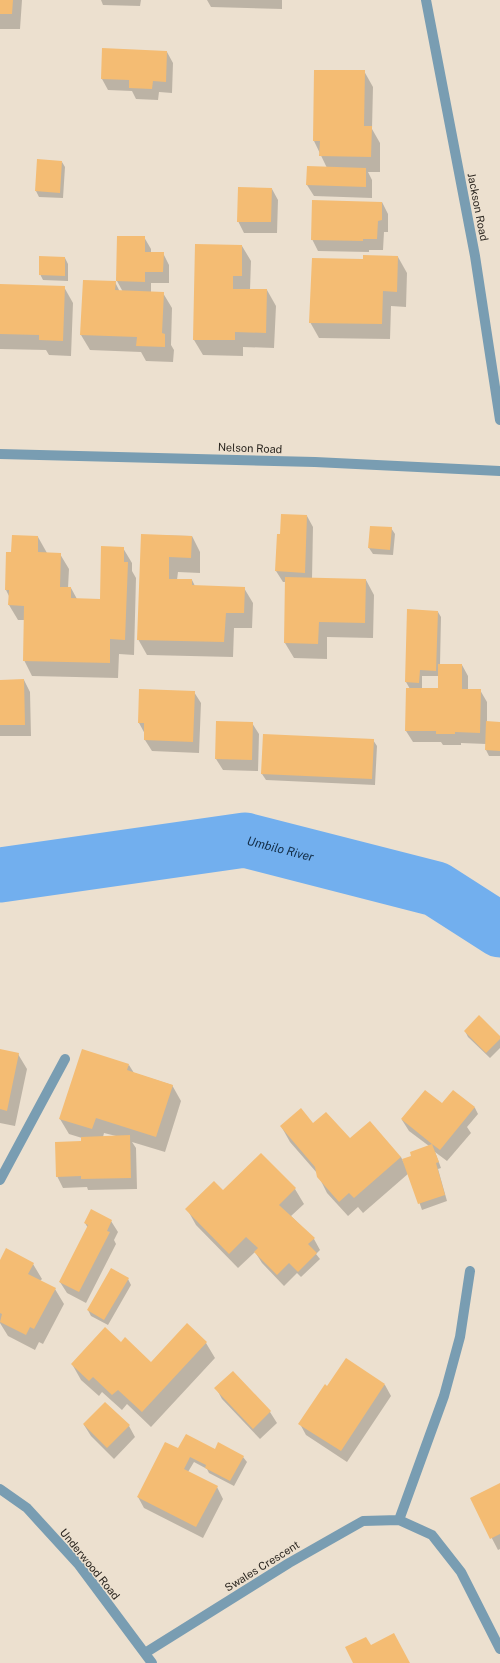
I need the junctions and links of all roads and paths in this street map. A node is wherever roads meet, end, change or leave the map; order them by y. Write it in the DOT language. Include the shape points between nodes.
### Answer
graph roads {
  1 [pos="426,0"];
  2 [pos="500,420"];
  3 [pos="0,454"];
  4 [pos="500,471"];
  5 [pos="65,1059"];
  6 [pos="0,1180"];
  7 [pos="470,1271"];
  8 [pos="0,1489"];
  9 [pos="399,1520"];
  10 [pos="500,1649"];
  11 [pos="145,1654"];
  12 [pos="152,1663"];
  1 -- 2 [label="street, Jackson Road" via="475,256"];
  3 -- 4 [label="street, Nelson Road" via="315,462"];
  5 -- 6 [label="street"];
  7 -- 9 [label="street" via="460,1336 444,1396"];
  8 -- 11 [label="street, Underwood Road" via="27,1508 79,1565"];
  9 -- 10 [label="street, Swales Crescent" via="432,1535 461,1572"];
  9 -- 11 [label="street, Swales Crescent" via="363,1521 289,1563"];
  11 -- 12 [label="street, Underwood Road"];
}
